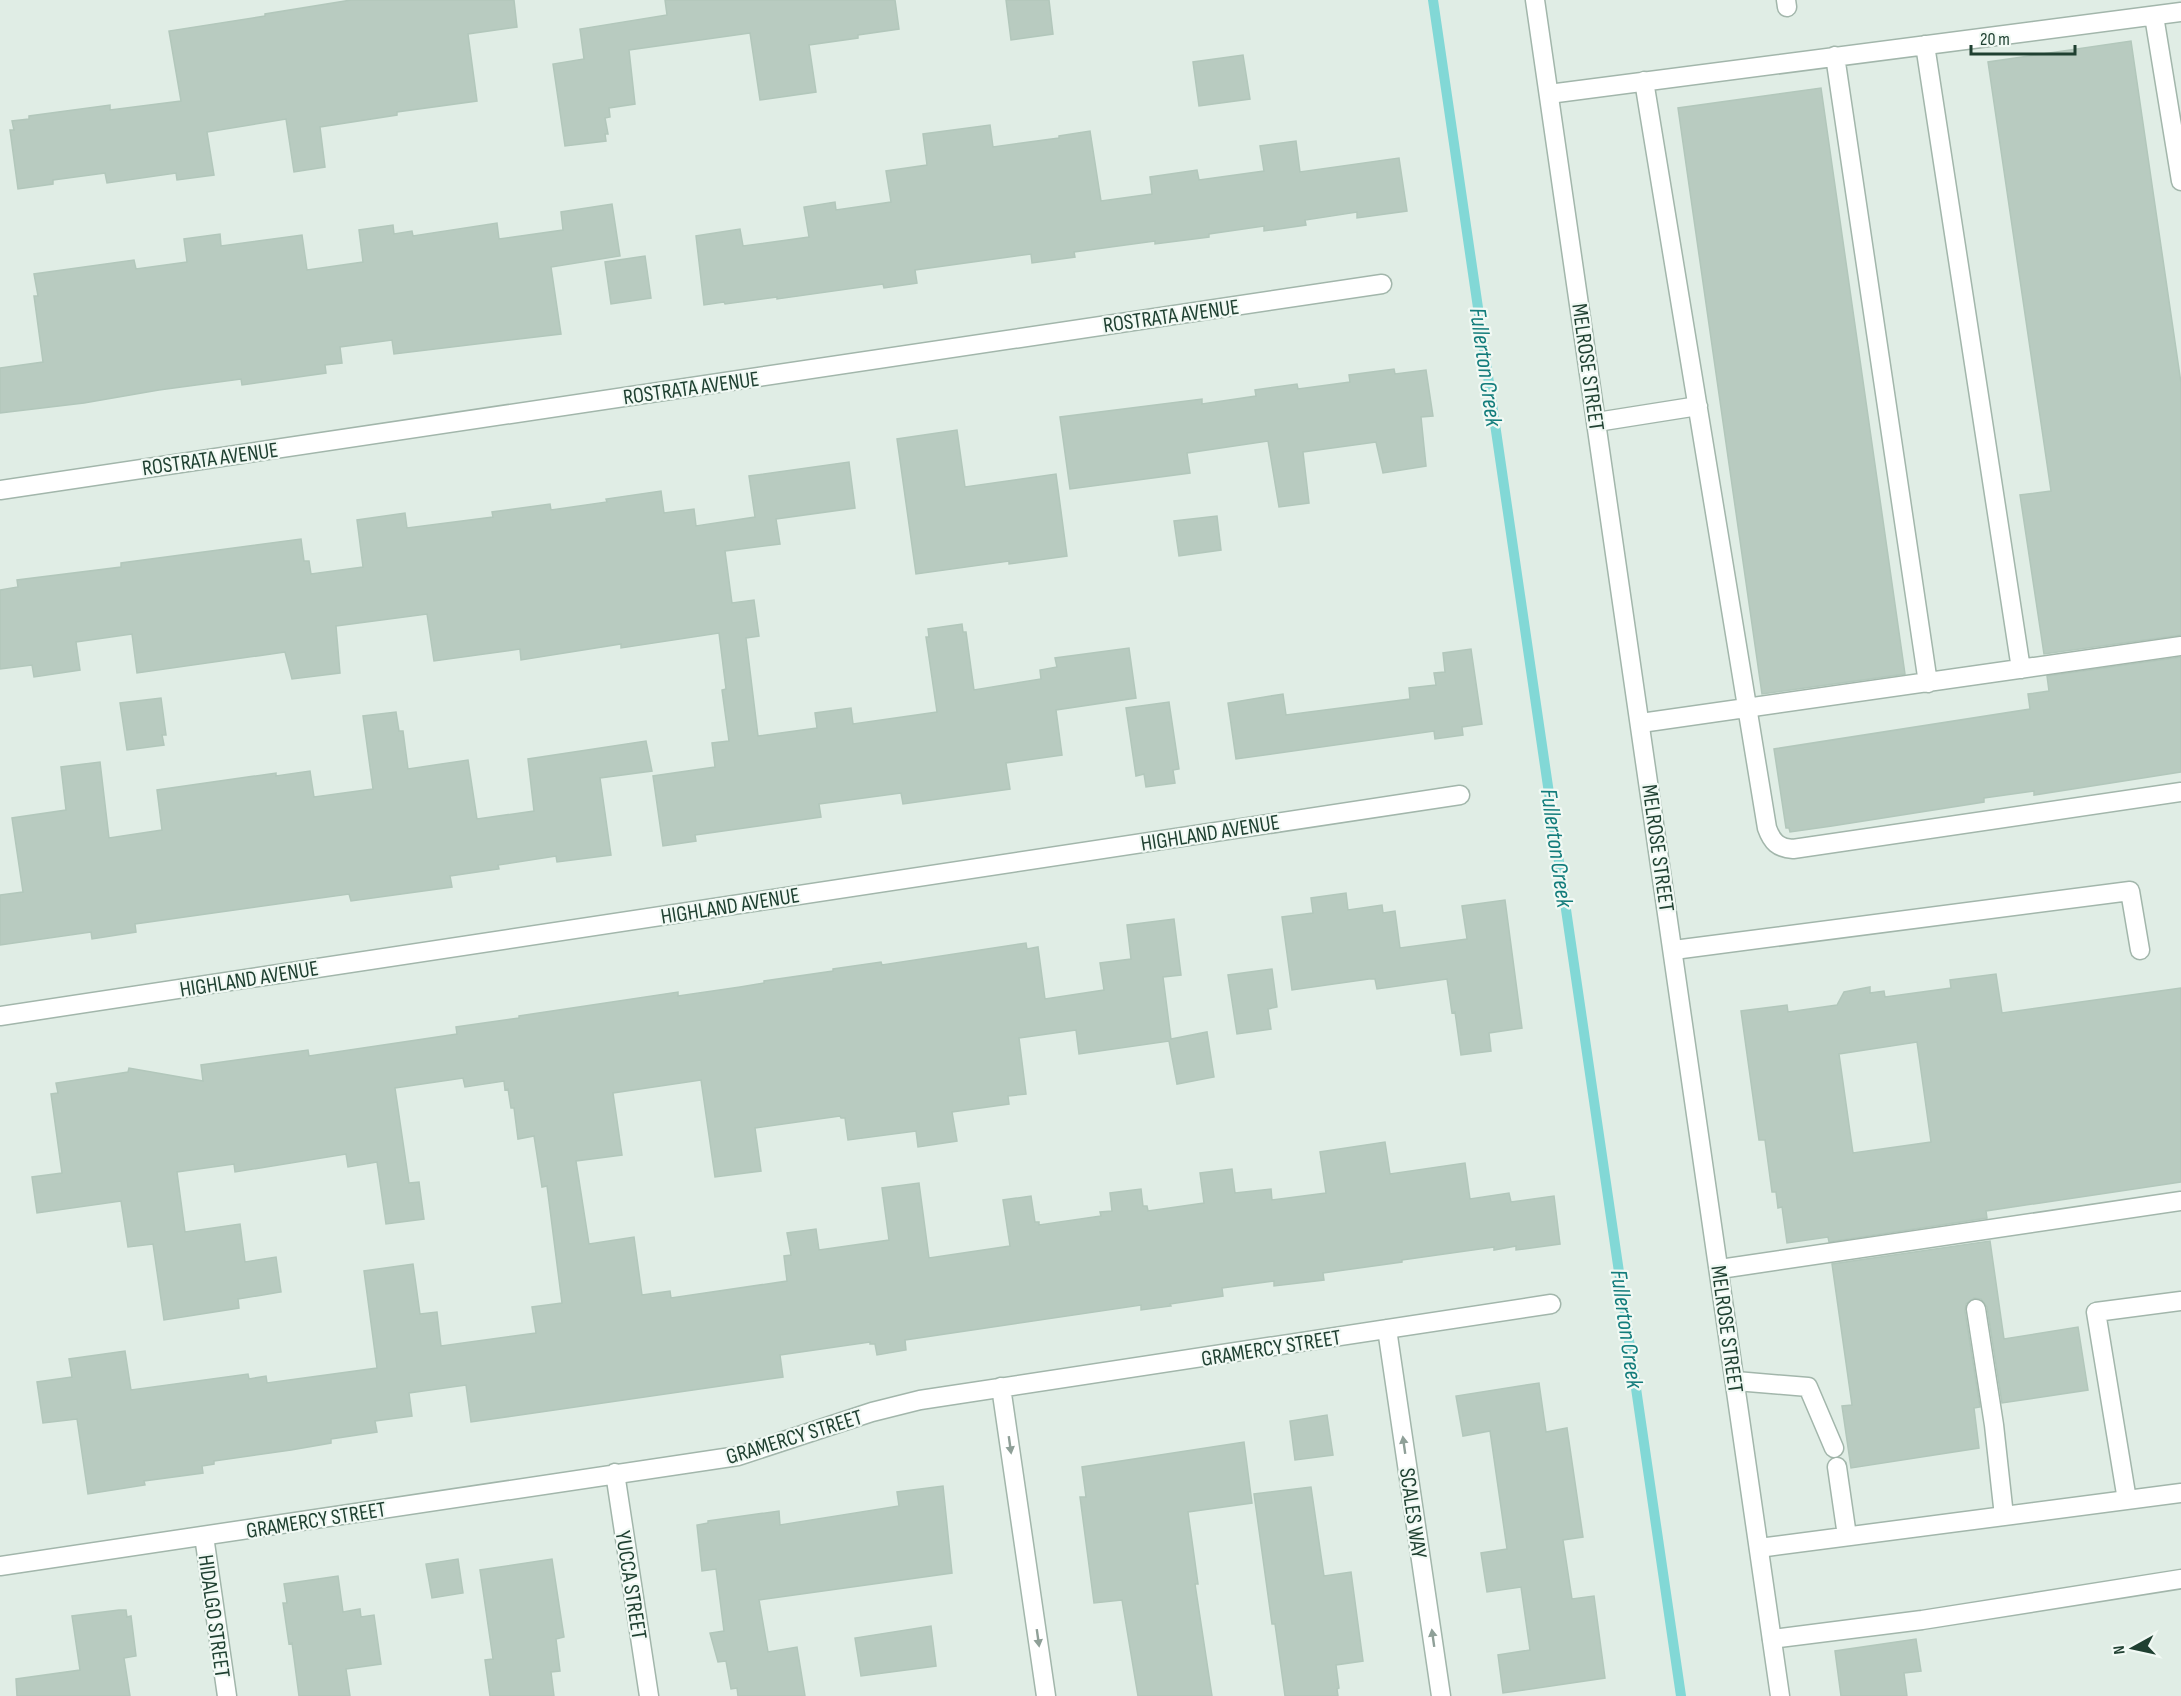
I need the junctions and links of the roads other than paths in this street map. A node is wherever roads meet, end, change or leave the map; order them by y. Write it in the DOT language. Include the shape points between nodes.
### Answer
graph roads {
  1 [pos="1535,0"];
  2 [pos="2181,12"];
  3 [pos="2154,16"];
  4 [pos="1925,45"];
  5 [pos="1836,56"];
  6 [pos="1644,81"];
  7 [pos="1549,94"];
  8 [pos="2181,181"];
  9 [pos="1382,284"];
  10 [pos="1698,406"];
  11 [pos="1597,422"];
  12 [pos="0,490"];
  13 [pos="2181,646"];
  14 [pos="2021,669"];
  15 [pos="1928,682"];
  16 [pos="1748,708"];
  17 [pos="1641,723"];
  18 [pos="2181,792"];
  19 [pos="1460,795"];
  20 [pos="1674,950"];
  21 [pos="2140,950"];
  22 [pos="0,1016"];
  23 [pos="2181,1201"];
  24 [pos="1720,1269"];
  25 [pos="2181,1301"];
  26 [pos="1551,1304"];
  27 [pos="1976,1309"];
  28 [pos="1387,1329"];
  29 [pos="1736,1381"];
  30 [pos="1001,1387"];
  31 [pos="1834,1448"];
  32 [pos="1837,1467"];
  33 [pos="615,1473"];
  34 [pos="2181,1493"];
  35 [pos="2127,1500"];
  36 [pos="2004,1516"];
  37 [pos="204,1536"];
  38 [pos="1847,1536"];
  39 [pos="1760,1548"];
  40 [pos="0,1566"];
  41 [pos="2181,1579"];
  42 [pos="1772,1639"];
  43 [pos="227,1696"];
  44 [pos="649,1696"];
  45 [pos="1046,1696"];
  46 [pos="1441,1696"];
  47 [pos="1780,1696"];
  1 -- 7 [label="street, MELROSE STREET"];
  2 -- 3 [label="street"];
  3 -- 4 [label="street"];
  3 -- 8 [label="street"];
  4 -- 5 [label="street"];
  4 -- 14 [label="street"];
  5 -- 6 [label="street"];
  5 -- 15 [label="street"];
  6 -- 7 [label="street"];
  6 -- 10 [label="street"];
  7 -- 11 [label="street, MELROSE STREET"];
  9 -- 12 [label="street, ROSTRATA AVENUE"];
  10 -- 11 [label="street"];
  10 -- 16 [label="street"];
  11 -- 17 [label="street, MELROSE STREET"];
  13 -- 14 [label="street"];
  14 -- 15 [label="street"];
  15 -- 16 [label="street"];
  16 -- 17 [label="street"];
  16 -- 18 [label="street" via="1767,828 1771,839 1781,848"];
  17 -- 20 [label="street, MELROSE STREET"];
  19 -- 22 [label="street, HIGHLAND AVENUE"];
  20 -- 21 [label="street" via="2130,891"];
  20 -- 24 [label="street, MELROSE STREET"];
  23 -- 24 [label="street"];
  24 -- 29 [label="street, MELROSE STREET"];
  25 -- 35 [label="street" via="2096,1312"];
  26 -- 28 [label="street, GRAMERCY STREET"];
  27 -- 36 [label="street"];
  28 -- 30 [label="street, GRAMERCY STREET"];
  46 -- 28 [label="street, SCALES WAY, one-way"];
  29 -- 31 [label="street" via="1808,1387"];
  29 -- 39 [label="street, MELROSE STREET"];
  30 -- 33 [label="street, GRAMERCY STREET" via="872,1412 738,1456"];
  30 -- 45 [label="street, one-way"];
  32 -- 38 [label="street"];
  33 -- 37 [label="street, GRAMERCY STREET"];
  33 -- 44 [label="street, YUCCA STREET"];
  34 -- 35 [label="street"];
  35 -- 36 [label="street"];
  36 -- 38 [label="street"];
  37 -- 40 [label="street, GRAMERCY STREET"];
  37 -- 43 [label="street, HIDALGO STREET"];
  38 -- 39 [label="street"];
  39 -- 42 [label="street, MELROSE STREET"];
  41 -- 42 [label="street"];
  42 -- 47 [label="street, MELROSE STREET"];
}
